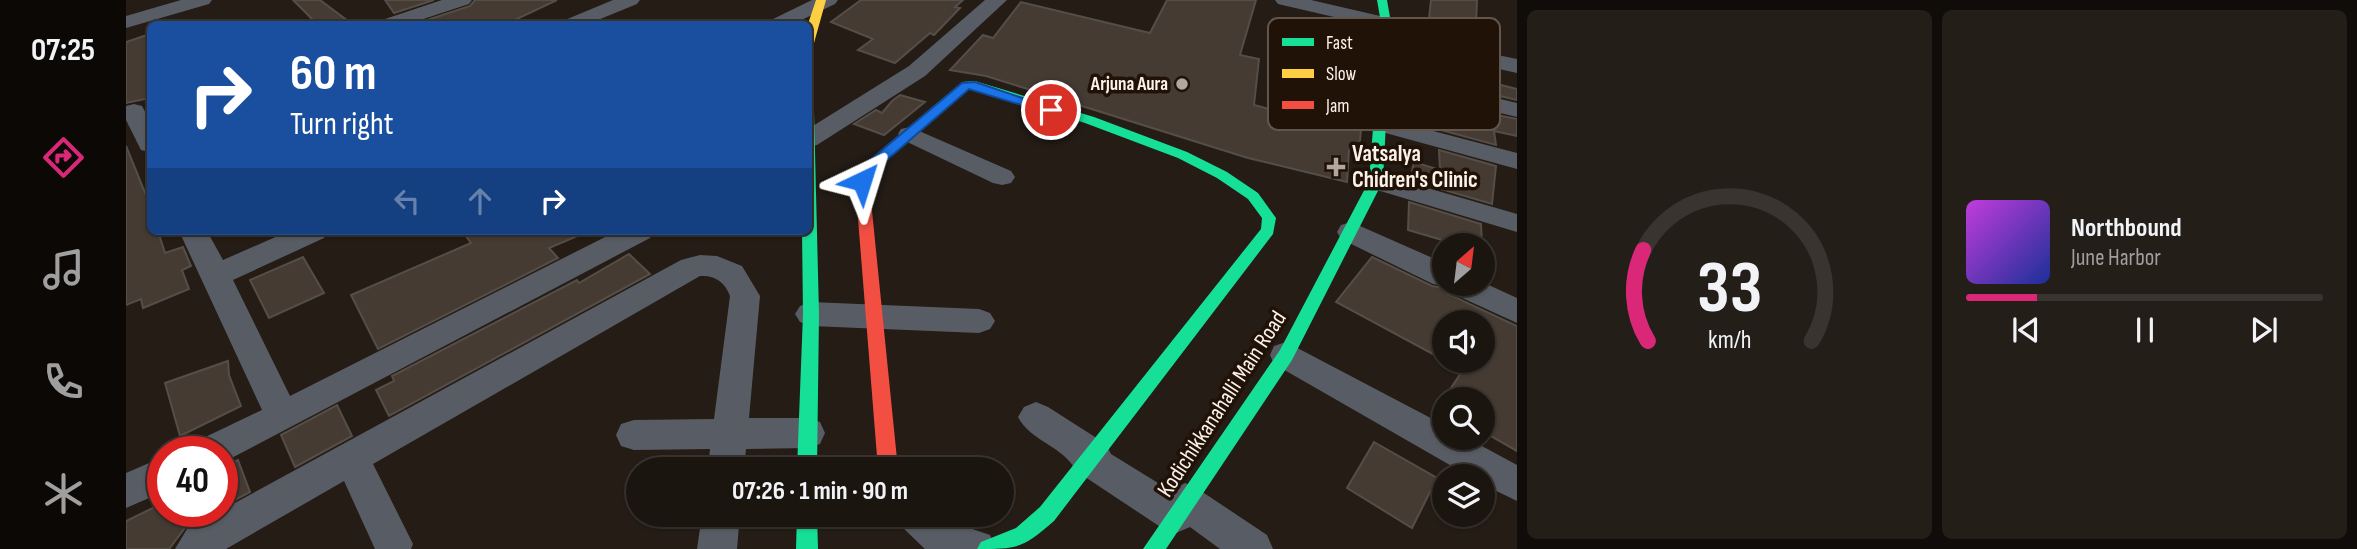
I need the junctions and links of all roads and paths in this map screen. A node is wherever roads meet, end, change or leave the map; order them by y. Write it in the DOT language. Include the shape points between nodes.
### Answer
graph roads {
  1 [pos="202,0"];
  2 [pos="462,0"];
  3 [pos="583,0"];
  4 [pos="630,0"];
  5 [pos="997,0"];
  6 [pos="1285,0"];
  7 [pos="1382,0"];
  8 [pos="818,2"];
  9 [pos="159,5"];
  10 [pos="606,10"];
  11 [pos="1346,18"];
  12 [pos="1384,18"];
  13 [pos="399,21"];
  14 [pos="579,21"];
  15 [pos="783,21"];
  16 [pos="126,22"];
  17 [pos="812,27"];
  18 [pos="1500,61"];
  19 [pos="1517,66"];
  20 [pos="137,110"];
  21 [pos="1380,130"];
  22 [pos="1402,130"];
  23 [pos="910,134"];
  24 [pos="147,137"];
  25 [pos="812,138"];
  26 [pos="1517,161"];
  27 [pos="1002,177"];
  28 [pos="1376,181"];
  29 [pos="1517,223"];
  30 [pos="1351,232"];
  31 [pos="195,235"];
  32 [pos="305,235"];
  33 [pos="632,235"];
  34 [pos="810,235"];
  35 [pos="1432,270"];
  36 [pos="216,275"];
  37 [pos="1485,296"];
  38 [pos="1517,311"];
  39 [pos="811,314"];
  40 [pos="876,318"];
  41 [pos="979,321"];
  42 [pos="1286,355"];
  43 [pos="282,417"];
  44 [pos="1036,417"];
  45 [pos="807,433"];
  46 [pos="634,435"];
  47 [pos="238,438"];
  48 [pos="728,452"];
  49 [pos="807,457"];
  50 [pos="887,457"];
  51 [pos="1091,457"];
  52 [pos="351,458"];
  53 [pos="147,481"];
  54 [pos="1517,484"];
  55 [pos="126,491"];
  56 [pos="1181,508"];
  57 [pos="720,527"];
  58 [pos="807,527"];
  59 [pos="930,527"];
  60 [pos="393,544"];
  61 [pos="195,549"];
  62 [pos="717,549"];
  63 [pos="807,549"];
  64 [pos="976,549"];
  65 [pos="988,549"];
  66 [pos="1154,549"];
  67 [pos="1253,549"];
  1 -- 9 [label="street"];
  2 -- 13 [label="street"];
  3 -- 10 [label="street"];
  4 -- 10 [label="street"];
  5 -- 25 [label="street" via="917,71"];
  6 -- 11 [label="street"];
  7 -- 12 [label="street, Kodichikkanahalli Main Road"];
  8 -- 15 [label="street"];
  8 -- 17 [label="street"];
  9 -- 16 [label="street"];
  10 -- 14 [label="street"];
  18 -- 19 [label="street"];
  20 -- 24 [label="street"];
  21 -- 28 [label="street, Kodichikkanahalli Main Road"];
  22 -- 26 [label="street"];
  23 -- 27 [label="street"];
  23 -- 40 [label="street" via="868,169 862,181"];
  23 -- 51 [label="street" via="966,85 975,85 1178,152 1240,184 1269,216 1268,230"];
  28 -- 29 [label="street"];
  28 -- 30 [label="street, Kodichikkanahalli Main Road"];
  30 -- 35 [label="street"];
  30 -- 42 [label="street, Kodichikkanahalli Main Road"];
  31 -- 36 [label="street"];
  32 -- 36 [label="street"];
  33 -- 43 [label="street"];
  34 -- 39 [label="street"];
  36 -- 43 [label="street"];
  37 -- 38 [label="street"];
  39 -- 40 [label="street"];
  39 -- 45 [label="street"];
  40 -- 41 [label="street"];
  40 -- 50 [label="street"];
  42 -- 54 [label="street"];
  42 -- 56 [label="street, Kodichikkanahalli Main Road"];
  43 -- 47 [label="street"];
  44 -- 51 [label="street"];
  45 -- 48 [label="street"];
  45 -- 49 [label="street"];
  46 -- 48 [label="street"];
  48 -- 52 [label="street" via="745,296 742,283 718,265 706,263 691,267"];
  51 -- 56 [label="street"];
  51 -- 65 [label="street" via="1047,514 1023,535"];
  52 -- 60 [label="street"];
  52 -- 61 [label="street"];
  53 -- 55 [label="street"];
  56 -- 66 [label="street, Kodichikkanahalli Main Road"];
  56 -- 67 [label="street"];
  57 -- 62 [label="street"];
  58 -- 63 [label="street"];
  59 -- 64 [label="street" via="940,537"];
}
